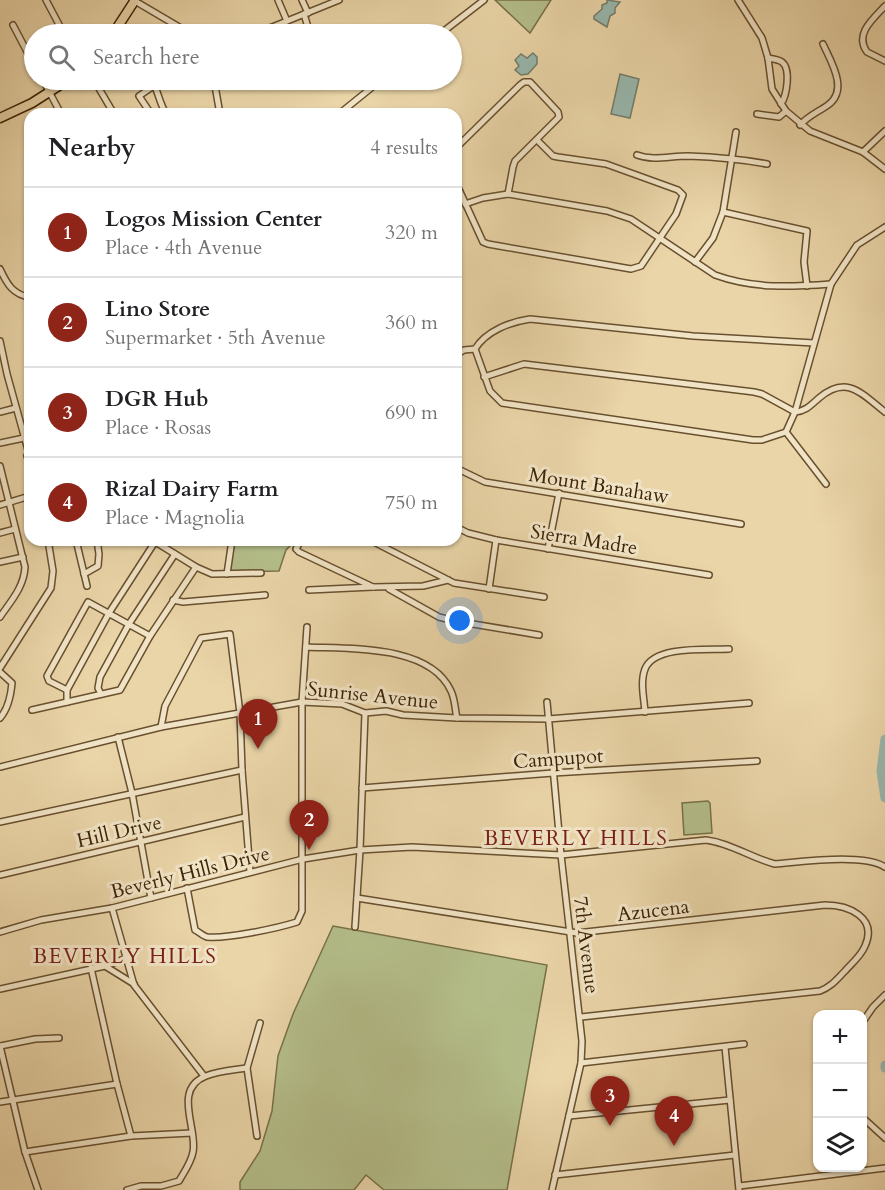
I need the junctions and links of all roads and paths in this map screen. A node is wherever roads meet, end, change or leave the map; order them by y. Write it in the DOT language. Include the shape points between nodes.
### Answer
graph roads {
  1 [pos="46,0"];
  2 [pos="135,0"];
  3 [pos="278,0"];
  4 [pos="303,0"];
  5 [pos="339,0"];
  6 [pos="484,0"];
  7 [pos="738,0"];
  8 [pos="885,6"];
  9 [pos="883,12"];
  10 [pos="306,14"];
  11 [pos="287,21"];
  12 [pos="59,24"];
  13 [pos="123,24"];
  14 [pos="175,24"];
  15 [pos="280,24"];
  16 [pos="308,24"];
  17 [pos="453,24"];
  18 [pos="13,25"];
  19 [pos="823,44"];
  20 [pos="24,46"];
  21 [pos="768,58"];
  22 [pos="885,61"];
  23 [pos="48,90"];
  24 [pos="54,90"];
  25 [pos="100,90"];
  26 [pos="145,90"];
  27 [pos="157,90"];
  28 [pos="216,90"];
  29 [pos="369,90"];
  30 [pos="50,93"];
  31 [pos="782,104"];
  32 [pos="59,108"];
  33 [pos="110,108"];
  34 [pos="147,108"];
  35 [pos="163,108"];
  36 [pos="219,108"];
  37 [pos="346,108"];
  38 [pos="786,111"];
  39 [pos="757,114"];
  40 [pos="0,118"];
  41 [pos="800,125"];
  42 [pos="885,131"];
  43 [pos="736,132"];
  44 [pos="537,140"];
  45 [pos="462,142"];
  46 [pos="863,152"];
  47 [pos="637,155"];
  48 [pos="733,158"];
  49 [pos="767,164"];
  50 [pos="885,169"];
  51 [pos="508,194"];
  52 [pos="462,197"];
  53 [pos="465,204"];
  54 [pos="723,212"];
  55 [pos="885,227"];
  56 [pos="662,238"];
  57 [pos="695,262"];
  58 [pos="0,269"];
  59 [pos="831,284"];
  60 [pos="807,286"];
  61 [pos="24,296"];
  62 [pos="0,341"];
  63 [pos="814,343"];
  64 [pos="475,349"];
  65 [pos="462,351"];
  66 [pos="3,375"];
  67 [pos="484,377"];
  68 [pos="16,408"];
  69 [pos="0,412"];
  70 [pos="795,412"];
  71 [pos="885,412"];
  72 [pos="786,432"];
  73 [pos="24,438"];
  74 [pos="0,443"];
  75 [pos="0,466"];
  76 [pos="462,471"];
  77 [pos="1,475"];
  78 [pos="826,484"];
  79 [pos="559,493"];
  80 [pos="24,498"];
  81 [pos="9,503"];
  82 [pos="0,505"];
  83 [pos="741,524"];
  84 [pos="15,529"];
  85 [pos="462,530"];
  86 [pos="0,532"];
  87 [pos="496,540"];
  88 [pos="49,546"];
  89 [pos="77,546"];
  90 [pos="98,546"];
  91 [pos="151,546"];
  92 [pos="162,546"];
  93 [pos="231,546"];
  94 [pos="298,546"];
  95 [pos="382,546"];
  96 [pos="549,549"];
  97 [pos="175,554"];
  98 [pos="23,556"];
  99 [pos="0,562"];
  100 [pos="196,567"];
  101 [pos="261,573"];
  102 [pos="84,574"];
  103 [pos="227,574"];
  104 [pos="709,575"];
  105 [pos="449,580"];
  106 [pos="87,586"];
  107 [pos="372,587"];
  108 [pos="387,588"];
  109 [pos="489,589"];
  110 [pos="309,590"];
  111 [pos="265,595"];
  112 [pos="544,597"];
  113 [pos="173,600"];
  114 [pos="109,613"];
  115 [pos="0,617"];
  116 [pos="129,624"];
  117 [pos="307,627"];
  118 [pos="540,635"];
  119 [pos="150,636"];
  120 [pos="306,647"];
  121 [pos="729,649"];
  122 [pos="0,670"];
  123 [pos="67,690"];
  124 [pos="101,694"];
  125 [pos="67,702"];
  126 [pos="302,702"];
  127 [pos="547,702"];
  128 [pos="749,703"];
  129 [pos="32,710"];
  130 [pos="645,712"];
  131 [pos="240,713"];
  132 [pos="365,713"];
  133 [pos="0,718"];
  134 [pos="457,718"];
  135 [pos="548,719"];
  136 [pos="162,727"];
  137 [pos="118,737"];
  138 [pos="757,761"];
  139 [pos="0,766"];
  140 [pos="242,770"];
  141 [pos="553,773"];
  142 [pos="362,788"];
  143 [pos="132,793"];
  144 [pos="245,817"];
  145 [pos="0,822"];
  146 [pos="140,841"];
  147 [pos="360,850"];
  148 [pos="561,855"];
  149 [pos="303,860"];
  150 [pos="885,867"];
  151 [pos="250,872"];
  152 [pos="0,875"];
  153 [pos="187,888"];
  154 [pos="151,898"];
  155 [pos="357,898"];
  156 [pos="112,908"];
  157 [pos="355,927"];
  158 [pos="0,932"];
  159 [pos="570,932"];
  160 [pos="127,958"];
  161 [pos="105,966"];
  162 [pos="91,968"];
  163 [pos="134,985"];
  164 [pos="0,989"];
  165 [pos="885,994"];
  166 [pos="867,1016"];
  167 [pos="581,1017"];
  168 [pos="260,1023"];
  169 [pos="59,1038"];
  170 [pos="744,1044"];
  171 [pos="0,1046"];
  172 [pos="725,1047"];
  173 [pos="581,1063"];
  174 [pos="247,1068"];
  175 [pos="204,1076"];
  176 [pos="117,1084"];
  177 [pos="13,1100"];
  178 [pos="730,1100"];
  179 [pos="0,1102"];
  180 [pos="569,1116"];
  181 [pos="863,1118"];
  182 [pos="192,1133"];
  183 [pos="132,1136"];
  184 [pos="257,1137"];
  185 [pos="885,1138"];
  186 [pos="25,1152"];
  187 [pos="735,1155"];
  188 [pos="885,1168"];
  189 [pos="555,1175"];
  190 [pos="179,1181"];
  191 [pos="739,1188"];
  192 [pos="38,1190"];
  193 [pos="127,1190"];
  194 [pos="183,1190"];
  195 [pos="552,1190"];
  1 -- 12 [label="street"];
  2 -- 13 [label="main road"];
  2 -- 14 [label="street"];
  3 -- 11 [label="street"];
  4 -- 10 [label="street"];
  5 -- 10 [label="street"];
  6 -- 17 [label="street"];
  7 -- 21 [label="street" via="762,38"];
  8 -- 9 [label="street"];
  9 -- 22 [label="street" via="863,30 861,40 867,52"];
  10 -- 11 [label="street"];
  10 -- 16 [label="street"];
  11 -- 15 [label="street"];
  18 -- 20 [label="street"];
  19 -- 41 [label="street" via="836,72 838,89 831,103"];
  21 -- 31 [label="street" via="772,89"];
  21 -- 31 [label="street" via="786,67 787,90"];
  23 -- 30 [label="street"];
  24 -- 30 [label="main road"];
  25 -- 33 [label="street"];
  26 -- 34 [label="street" via="139,96"];
  27 -- 35 [label="street"];
  28 -- 36 [label="street"];
  29 -- 37 [label="street"];
  30 -- 32 [label="street"];
  30 -- 40 [label="main road"];
  31 -- 38 [label="street"];
  38 -- 39 [label="street" via="779,117"];
  38 -- 41 [label="street"];
  41 -- 46 [label="street"];
  42 -- 46 [label="street"];
  43 -- 48 [label="street"];
  44 -- 45 [label="street" via="556,122 558,112 530,82 524,82"];
  44 -- 51 [label="street" via="515,161"];
  44 -- 56 [label="street" via="558,158 606,164 678,190 683,195 680,206"];
  46 -- 50 [label="street"];
  47 -- 48 [label="street" via="649,159"];
  48 -- 49 [label="street"];
  48 -- 54 [label="street"];
  51 -- 53 [label="street"];
  51 -- 56 [label="street" via="607,211 631,219"];
  52 -- 53 [label="street"];
  53 -- 56 [label="street" via="483,242 488,244 631,269 641,266"];
  54 -- 57 [label="street" via="713,238"];
  54 -- 60 [label="street" via="807,231"];
  55 -- 59 [label="street" via="857,245"];
  56 -- 57 [label="street"];
  57 -- 60 [label="street" via="715,275 762,286"];
  58 -- 61 [label="street" via="11,289"];
  59 -- 60 [label="street"];
  59 -- 63 [label="street"];
  62 -- 66 [label="street"];
  63 -- 64 [label="street" via="693,336 530,319 496,330 481,339"];
  63 -- 70 [label="street"];
  64 -- 65 [label="street"];
  64 -- 67 [label="street"];
  66 -- 68 [label="street"];
  67 -- 70 [label="street" via="524,364 762,393"];
  67 -- 72 [label="street" via="501,403 753,440"];
  68 -- 69 [label="street"];
  68 -- 73 [label="street"];
  70 -- 71 [label="street" via="807,409 827,392 853,387"];
  70 -- 72 [label="street"];
  72 -- 78 [label="street"];
  73 -- 74 [label="street"];
  75 -- 77 [label="street"];
  76 -- 79 [label="street, Mount Banahaw" via="484,482"];
  77 -- 81 [label="street"];
  79 -- 83 [label="street, Mount Banahaw"];
  79 -- 96 [label="street"];
  80 -- 81 [label="street"];
  81 -- 82 [label="street"];
  81 -- 84 [label="street"];
  84 -- 86 [label="street"];
  84 -- 98 [label="street"];
  85 -- 87 [label="street, Sierra Madre"];
  87 -- 96 [label="street, Sierra Madre"];
  87 -- 109 [label="street"];
  88 -- 122 [label="street" via="51,588"];
  89 -- 102 [label="street"];
  90 -- 102 [label="street" via="98,566"];
  91 -- 114 [label="street"];
  92 -- 97 [label="street"];
  93 -- 103 [label="street"];
  94 -- 107 [label="street" via="299,552"];
  95 -- 105 [label="street"];
  96 -- 104 [label="street, Sierra Madre"];
  97 -- 100 [label="street"];
  97 -- 116 [label="street"];
  98 -- 99 [label="street"];
  98 -- 115 [label="street" via="25,576"];
  100 -- 103 [label="street" via="212,574"];
  100 -- 113 [label="street"];
  101 -- 103 [label="street"];
  102 -- 106 [label="street"];
  105 -- 108 [label="street"];
  105 -- 109 [label="street"];
  107 -- 108 [label="street"];
  107 -- 110 [label="street"];
  108 -- 118 [label="street" via="439,617"];
  109 -- 112 [label="street"];
  111 -- 113 [label="street"];
  113 -- 119 [label="street"];
  114 -- 116 [label="street"];
  114 -- 123 [label="street"];
  114 -- 123 [label="street" via="88,602 47,676"];
  116 -- 119 [label="street"];
  116 -- 124 [label="street" via="100,677"];
  117 -- 120 [label="street"];
  119 -- 124 [label="street" via="120,690"];
  120 -- 126 [label="street"];
  120 -- 134 [label="street" via="374,650 430,666 452,691"];
  121 -- 130 [label="street" via="666,652 651,660 642,680"];
  122 -- 133 [label="street" via="12,683 12,691"];
  123 -- 125 [label="street"];
  124 -- 125 [label="street"];
  125 -- 129 [label="street"];
  126 -- 131 [label="street, Sunrise Avenue"];
  126 -- 132 [label="street, Sunrise Avenue" via="342,704"];
  126 -- 149 [label="street"];
  127 -- 135 [label="street, 7th Avenue"];
  128 -- 130 [label="street, Sunrise Avenue"];
  130 -- 135 [label="street, Sunrise Avenue"];
  131 -- 136 [label="street, Sunrise Avenue"];
  131 -- 136 [label="street" via="230,634 201,638 165,706"];
  131 -- 140 [label="street"];
  132 -- 134 [label="street, Sunrise Avenue" via="386,711"];
  132 -- 142 [label="street"];
  134 -- 135 [label="street, Sunrise Avenue"];
  135 -- 141 [label="street, 7th Avenue"];
  136 -- 137 [label="street, Sunrise Avenue"];
  137 -- 139 [label="street, Sunrise Avenue"];
  137 -- 143 [label="street"];
  138 -- 141 [label="street, Campupot"];
  140 -- 143 [label="street"];
  140 -- 144 [label="street"];
  141 -- 142 [label="street, Campupot"];
  141 -- 148 [label="street, 7th Avenue"];
  142 -- 147 [label="street"];
  143 -- 145 [label="street"];
  143 -- 146 [label="street"];
  144 -- 146 [label="street, Hill Drive"];
  144 -- 151 [label="street"];
  146 -- 152 [label="street, Hill Drive"];
  146 -- 154 [label="street"];
  147 -- 148 [label="street, Beverly Hills Drive" via="412,847"];
  147 -- 149 [label="street, Beverly Hills Drive"];
  147 -- 155 [label="street"];
  148 -- 150 [label="street, Beverly Hills Drive" via="706,840 775,864 861,860"];
  148 -- 159 [label="street, 7th Avenue"];
  149 -- 151 [label="street, Beverly Hills Drive"];
  149 -- 153 [label="street" via="302,912 297,922 287,925 206,937 195,930"];
  151 -- 153 [label="street, Beverly Hills Drive"];
  153 -- 154 [label="street, Beverly Hills Drive"];
  154 -- 156 [label="street, Beverly Hills Drive"];
  155 -- 157 [label="street"];
  155 -- 159 [label="street, Azucena"];
  156 -- 158 [label="street, Beverly Hills Drive" via="40,920"];
  156 -- 160 [label="street"];
  159 -- 167 [label="street, 7th Avenue"];
  159 -- 167 [label="street, Azucena" via="825,905 856,912 867,932 866,944 857,958 826,989"];
  160 -- 161 [label="street"];
  160 -- 163 [label="street"];
  161 -- 162 [label="street"];
  161 -- 163 [label="street"];
  162 -- 164 [label="street"];
  162 -- 176 [label="street"];
  163 -- 175 [label="street"];
  165 -- 166 [label="street"];
  167 -- 173 [label="street, 7th Avenue"];
  168 -- 174 [label="street"];
  169 -- 171 [label="street"];
  170 -- 172 [label="street"];
  171 -- 177 [label="street"];
  172 -- 173 [label="street"];
  172 -- 178 [label="street"];
  173 -- 180 [label="street, 7th Avenue"];
  174 -- 175 [label="street"];
  174 -- 184 [label="street"];
  175 -- 182 [label="street" via="192,1088 187,1101"];
  176 -- 177 [label="street"];
  176 -- 183 [label="street"];
  177 -- 179 [label="street"];
  177 -- 186 [label="street"];
  178 -- 180 [label="street"];
  178 -- 187 [label="street"];
  180 -- 189 [label="street, 7th Avenue"];
  181 -- 185 [label="street"];
  182 -- 183 [label="street"];
  182 -- 190 [label="street" via="194,1150"];
  183 -- 186 [label="street"];
  186 -- 192 [label="street"];
  187 -- 189 [label="street"];
  187 -- 191 [label="street"];
  188 -- 191 [label="street"];
  189 -- 195 [label="street, 7th Avenue"];
  190 -- 193 [label="street"];
  190 -- 194 [label="street"];
}
